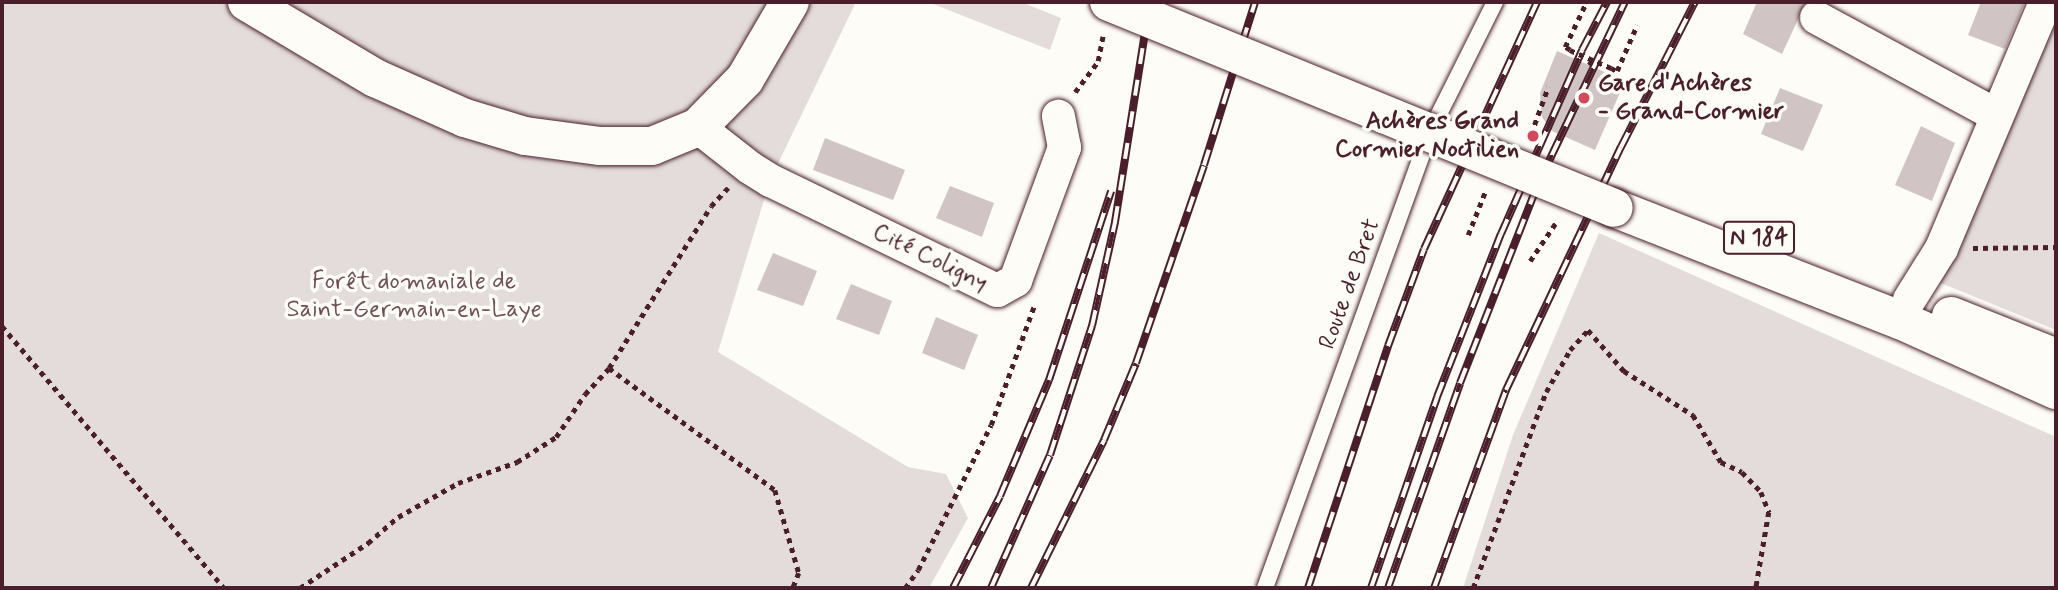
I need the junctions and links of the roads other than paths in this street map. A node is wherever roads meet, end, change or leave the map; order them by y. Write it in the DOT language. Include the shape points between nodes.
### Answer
graph roads {
  1 [pos="247,2"];
  2 [pos="790,2"];
  3 [pos="1109,2"];
  4 [pos="1171,2"];
  5 [pos="1494,2"];
  6 [pos="2045,2"];
  7 [pos="1816,17"];
  8 [pos="1995,114"];
  9 [pos="1058,116"];
  10 [pos="698,127"];
  11 [pos="1619,197"];
  12 [pos="1905,309"];
  13 [pos="2056,358"];
  14 [pos="2056,390"];
  15 [pos="1265,588"];
  1 -- 10 [label="main road" via="375,78 465,118 525,136 575,145 652,146"];
  2 -- 10 [label="main road" via="745,79"];
  3 -- 11 [label="main road, N 184, bridge"];
  4 -- 11 [label="main road, N 184"];
  5 -- 15 [label="lane, Route de Bret" via="1430,132"];
  6 -- 8 [label="street"];
  7 -- 8 [label="street"];
  8 -- 12 [label="street" via="1941,248"];
  9 -- 10 [label="street, Cité Coligny" via="1064,147 1015,280 997,290 749,167"];
  11 -- 12 [label="main road, N 184"];
  12 -- 13 [label="main road, N 184"];
  12 -- 14 [label="main road, N 184"];
}
